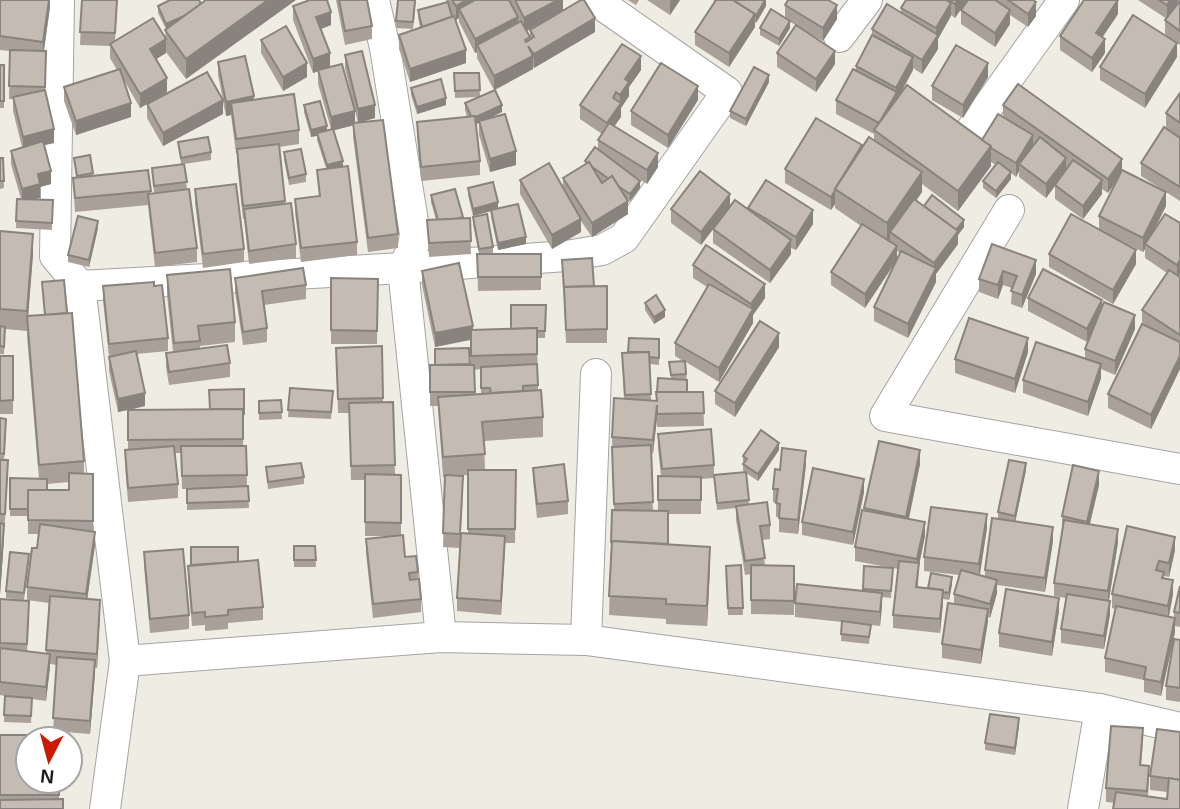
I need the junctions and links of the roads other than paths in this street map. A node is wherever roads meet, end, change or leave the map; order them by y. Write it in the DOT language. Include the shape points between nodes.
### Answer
graph roads {
  1 [pos="59,0"];
  2 [pos="374,0"];
  3 [pos="595,0"];
  4 [pos="867,0"];
  5 [pos="1064,0"];
  6 [pos="839,37"];
  7 [pos="971,130"];
  8 [pos="1009,210"];
  9 [pos="27,240"];
  10 [pos="55,256"];
  11 [pos="403,268"];
  12 [pos="80,286"];
  13 [pos="596,374"];
  14 [pos="1180,468"];
  15 [pos="441,637"];
  16 [pos="586,640"];
  17 [pos="125,661"];
  18 [pos="1100,709"];
  19 [pos="1180,728"];
  20 [pos="104,809"];
  21 [pos="1083,809"];
  1 -- 10 [label="street"];
  2 -- 11 [label="street" via="415,234"];
  3 -- 11 [label="street" via="727,92 624,238 602,250 566,256"];
  4 -- 6 [label="street"];
  5 -- 7 [label="street"];
  8 -- 14 [label="street" via="885,416"];
  9 -- 10 [label="street"];
  10 -- 12 [label="street"];
  11 -- 12 [label="street"];
  11 -- 15 [label="street"];
  12 -- 17 [label="street"];
  13 -- 16 [label="street"];
  15 -- 16 [label="street"];
  15 -- 17 [label="street"];
  16 -- 18 [label="street"];
  17 -- 20 [label="street"];
  18 -- 19 [label="street"];
  18 -- 21 [label="street"];
}
